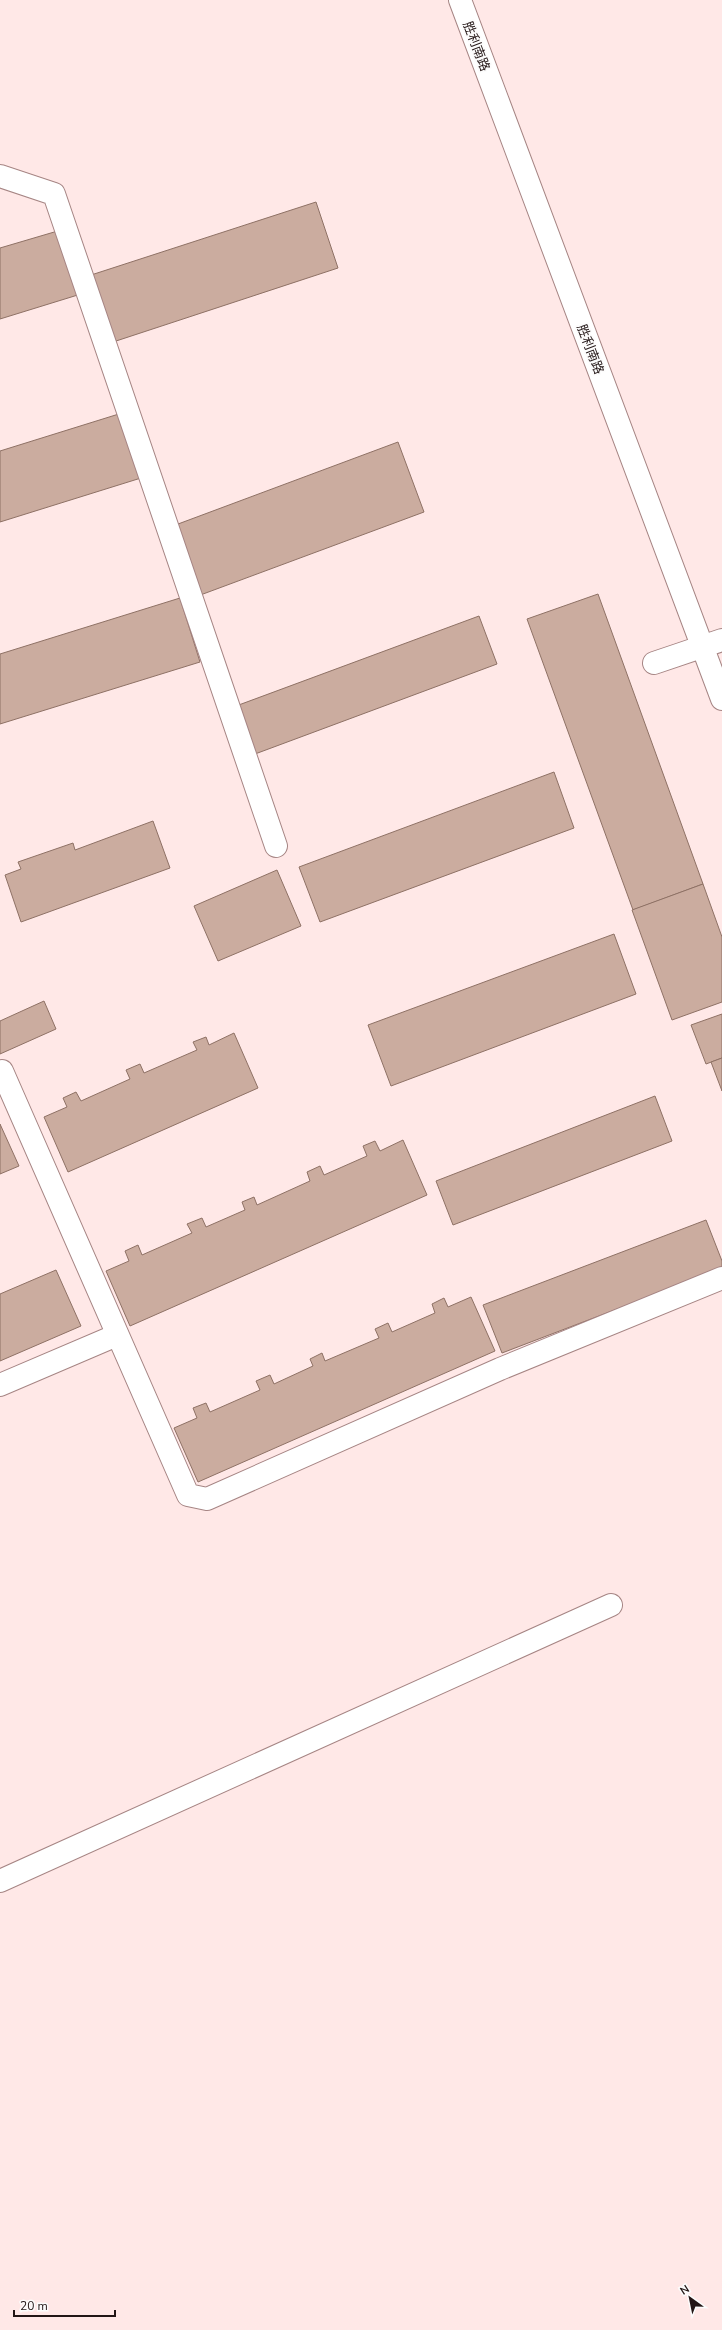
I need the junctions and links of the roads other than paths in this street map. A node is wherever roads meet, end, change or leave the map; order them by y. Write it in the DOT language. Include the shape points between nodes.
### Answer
graph roads {
  1 [pos="460,0"];
  2 [pos="0,176"];
  3 [pos="712,643"];
  4 [pos="654,663"];
  5 [pos="722,699"];
  6 [pos="276,846"];
  7 [pos="2,1071"];
  8 [pos="722,1278"];
  9 [pos="117,1335"];
  10 [pos="0,1385"];
  11 [pos="612,1605"];
  12 [pos="0,1881"];
  1 -- 3 [label="main road, 胜利南路"];
  2 -- 6 [label="main road" via="54,194"];
  3 -- 4 [label="main road"];
  3 -- 5 [label="main road, 胜利南路"];
  7 -- 9 [label="main road"];
  8 -- 9 [label="main road" via="500,1369 208,1499 188,1495"];
  9 -- 10 [label="main road"];
  11 -- 12 [label="main road"];
}
